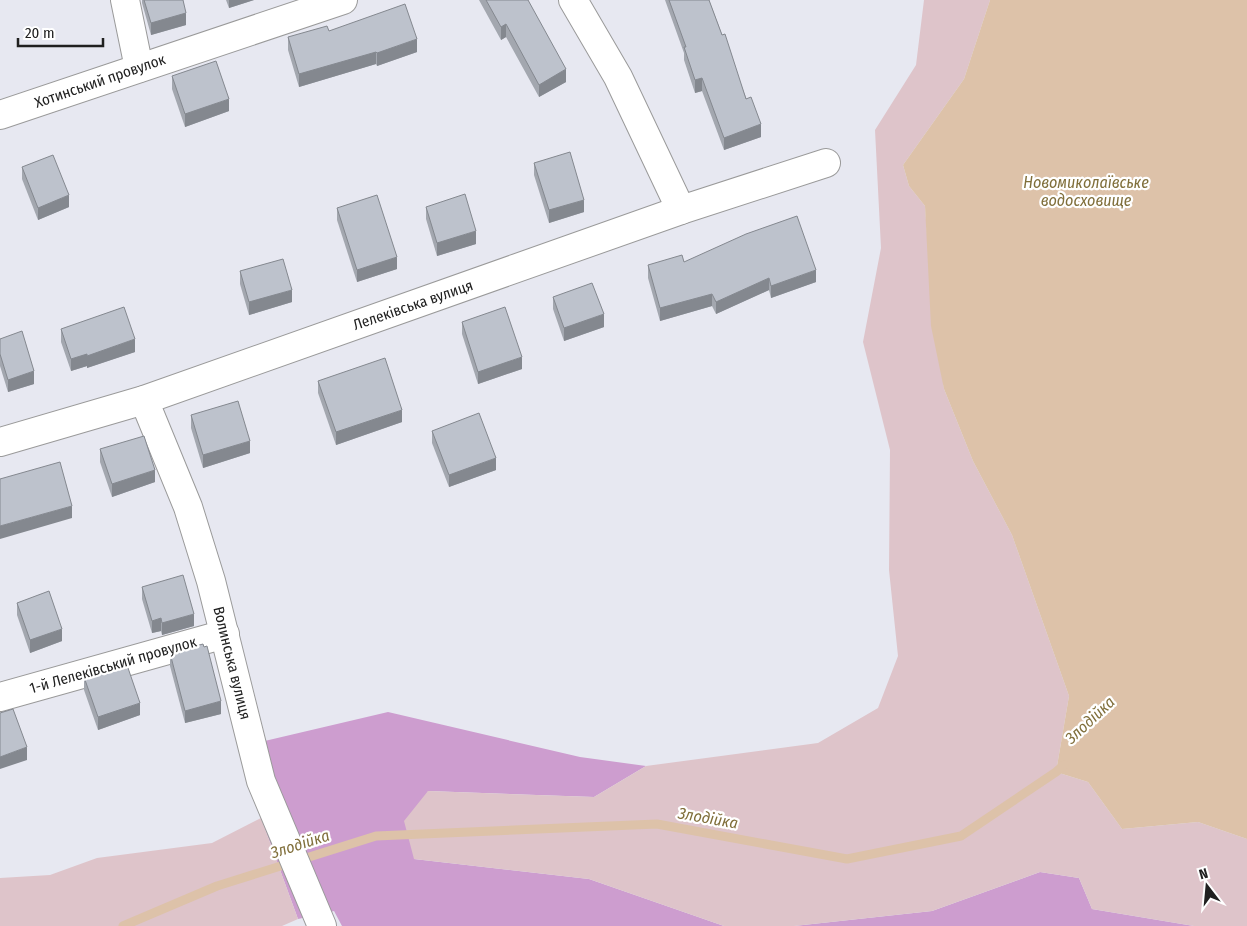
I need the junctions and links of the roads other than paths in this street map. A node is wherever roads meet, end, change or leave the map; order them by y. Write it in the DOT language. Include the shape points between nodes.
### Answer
graph roads {
  1 [pos="125,0"];
  2 [pos="343,0"];
  3 [pos="573,0"];
  4 [pos="139,68"];
  5 [pos="0,114"];
  6 [pos="826,162"];
  7 [pos="682,210"];
  8 [pos="144,400"];
  9 [pos="0,442"];
  10 [pos="225,634"];
  11 [pos="0,697"];
  12 [pos="322,926"];
  1 -- 4 [label="street"];
  2 -- 4 [label="street, Хотинський провулок"];
  3 -- 7 [label="street" via="618,77"];
  4 -- 5 [label="street, Хотинський провулок"];
  6 -- 7 [label="street, Лелеківська вулиця"];
  7 -- 8 [label="street, Лелеківська вулиця"];
  8 -- 9 [label="street, Лелеківська вулиця"];
  8 -- 10 [label="street, Волинська вулиця" via="188,507"];
  10 -- 11 [label="street, 1-й Лелеківський провулок"];
  10 -- 12 [label="street, Волинська вулиця" via="261,782"];
}
